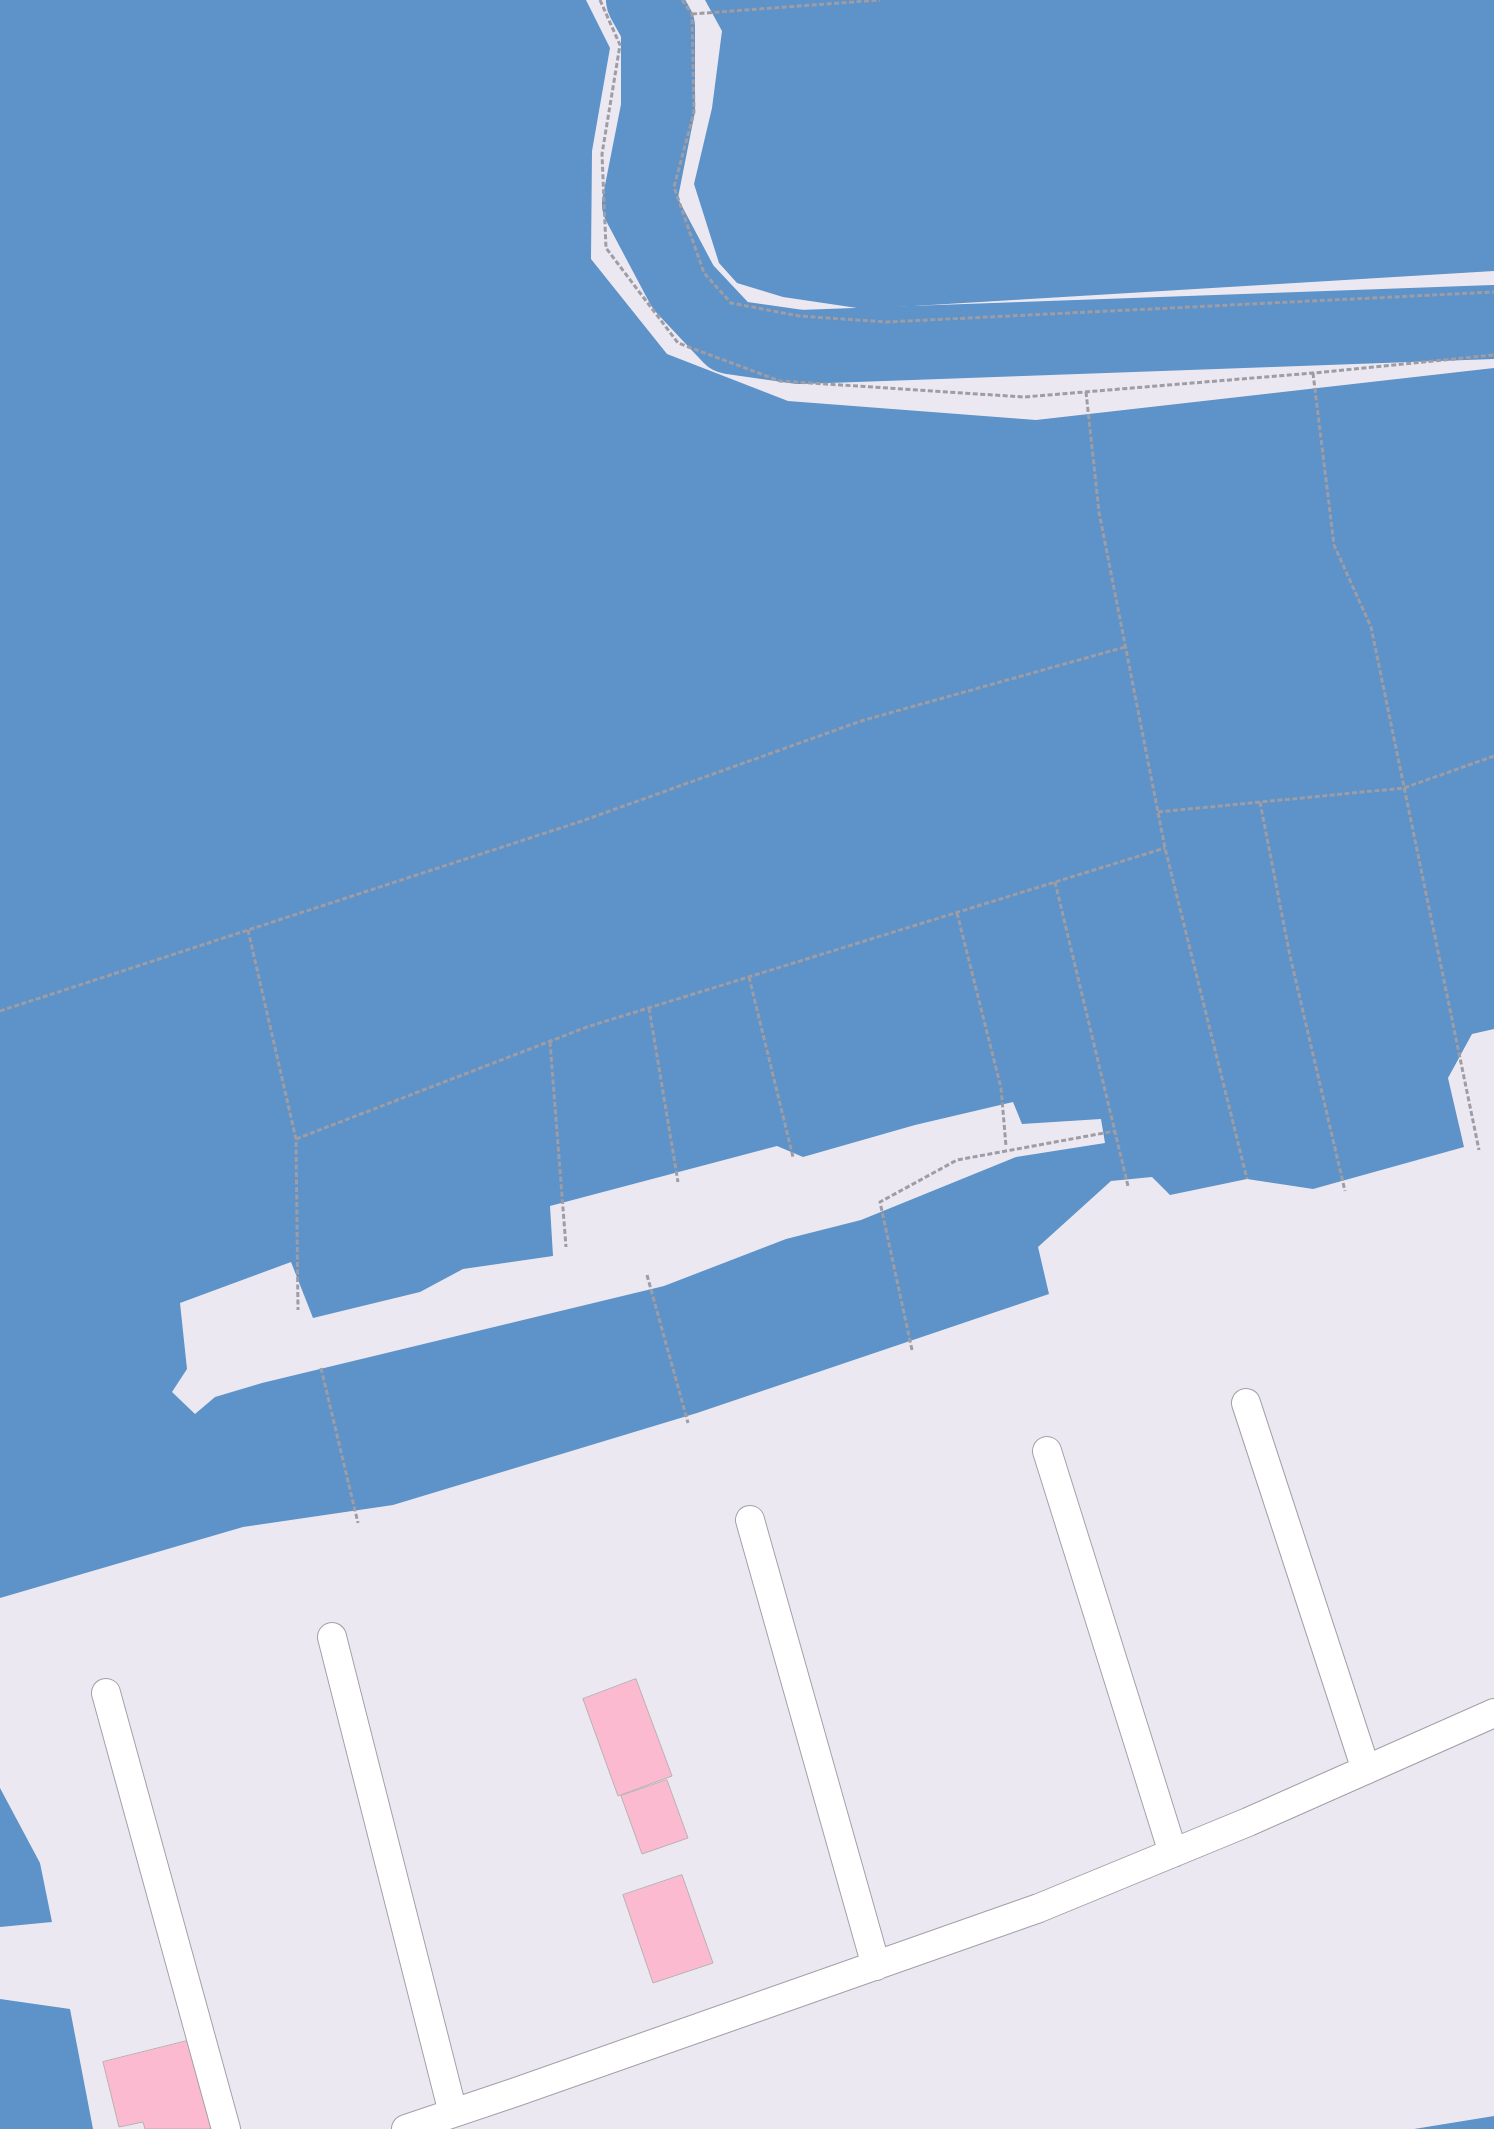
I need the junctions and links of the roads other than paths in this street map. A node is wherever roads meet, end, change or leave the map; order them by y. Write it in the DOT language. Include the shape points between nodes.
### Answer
graph roads {
  1 [pos="1246,1403"];
  2 [pos="1047,1451"];
  3 [pos="750,1520"];
  4 [pos="332,1637"];
  5 [pos="106,1693"];
  6 [pos="1494,1713"];
  7 [pos="1366,1770"];
  8 [pos="1172,1853"];
  9 [pos="876,1966"];
  10 [pos="453,2113"];
  11 [pos="226,2129"];
  12 [pos="406,2129"];
  1 -- 7 [label="street"];
  2 -- 8 [label="street"];
  3 -- 9 [label="street"];
  4 -- 10 [label="street"];
  5 -- 11 [label="street"];
  6 -- 7 [label="street"];
  7 -- 8 [label="street"];
  8 -- 9 [label="street" via="1039,1908"];
  9 -- 10 [label="street"];
  10 -- 12 [label="street"];
}
